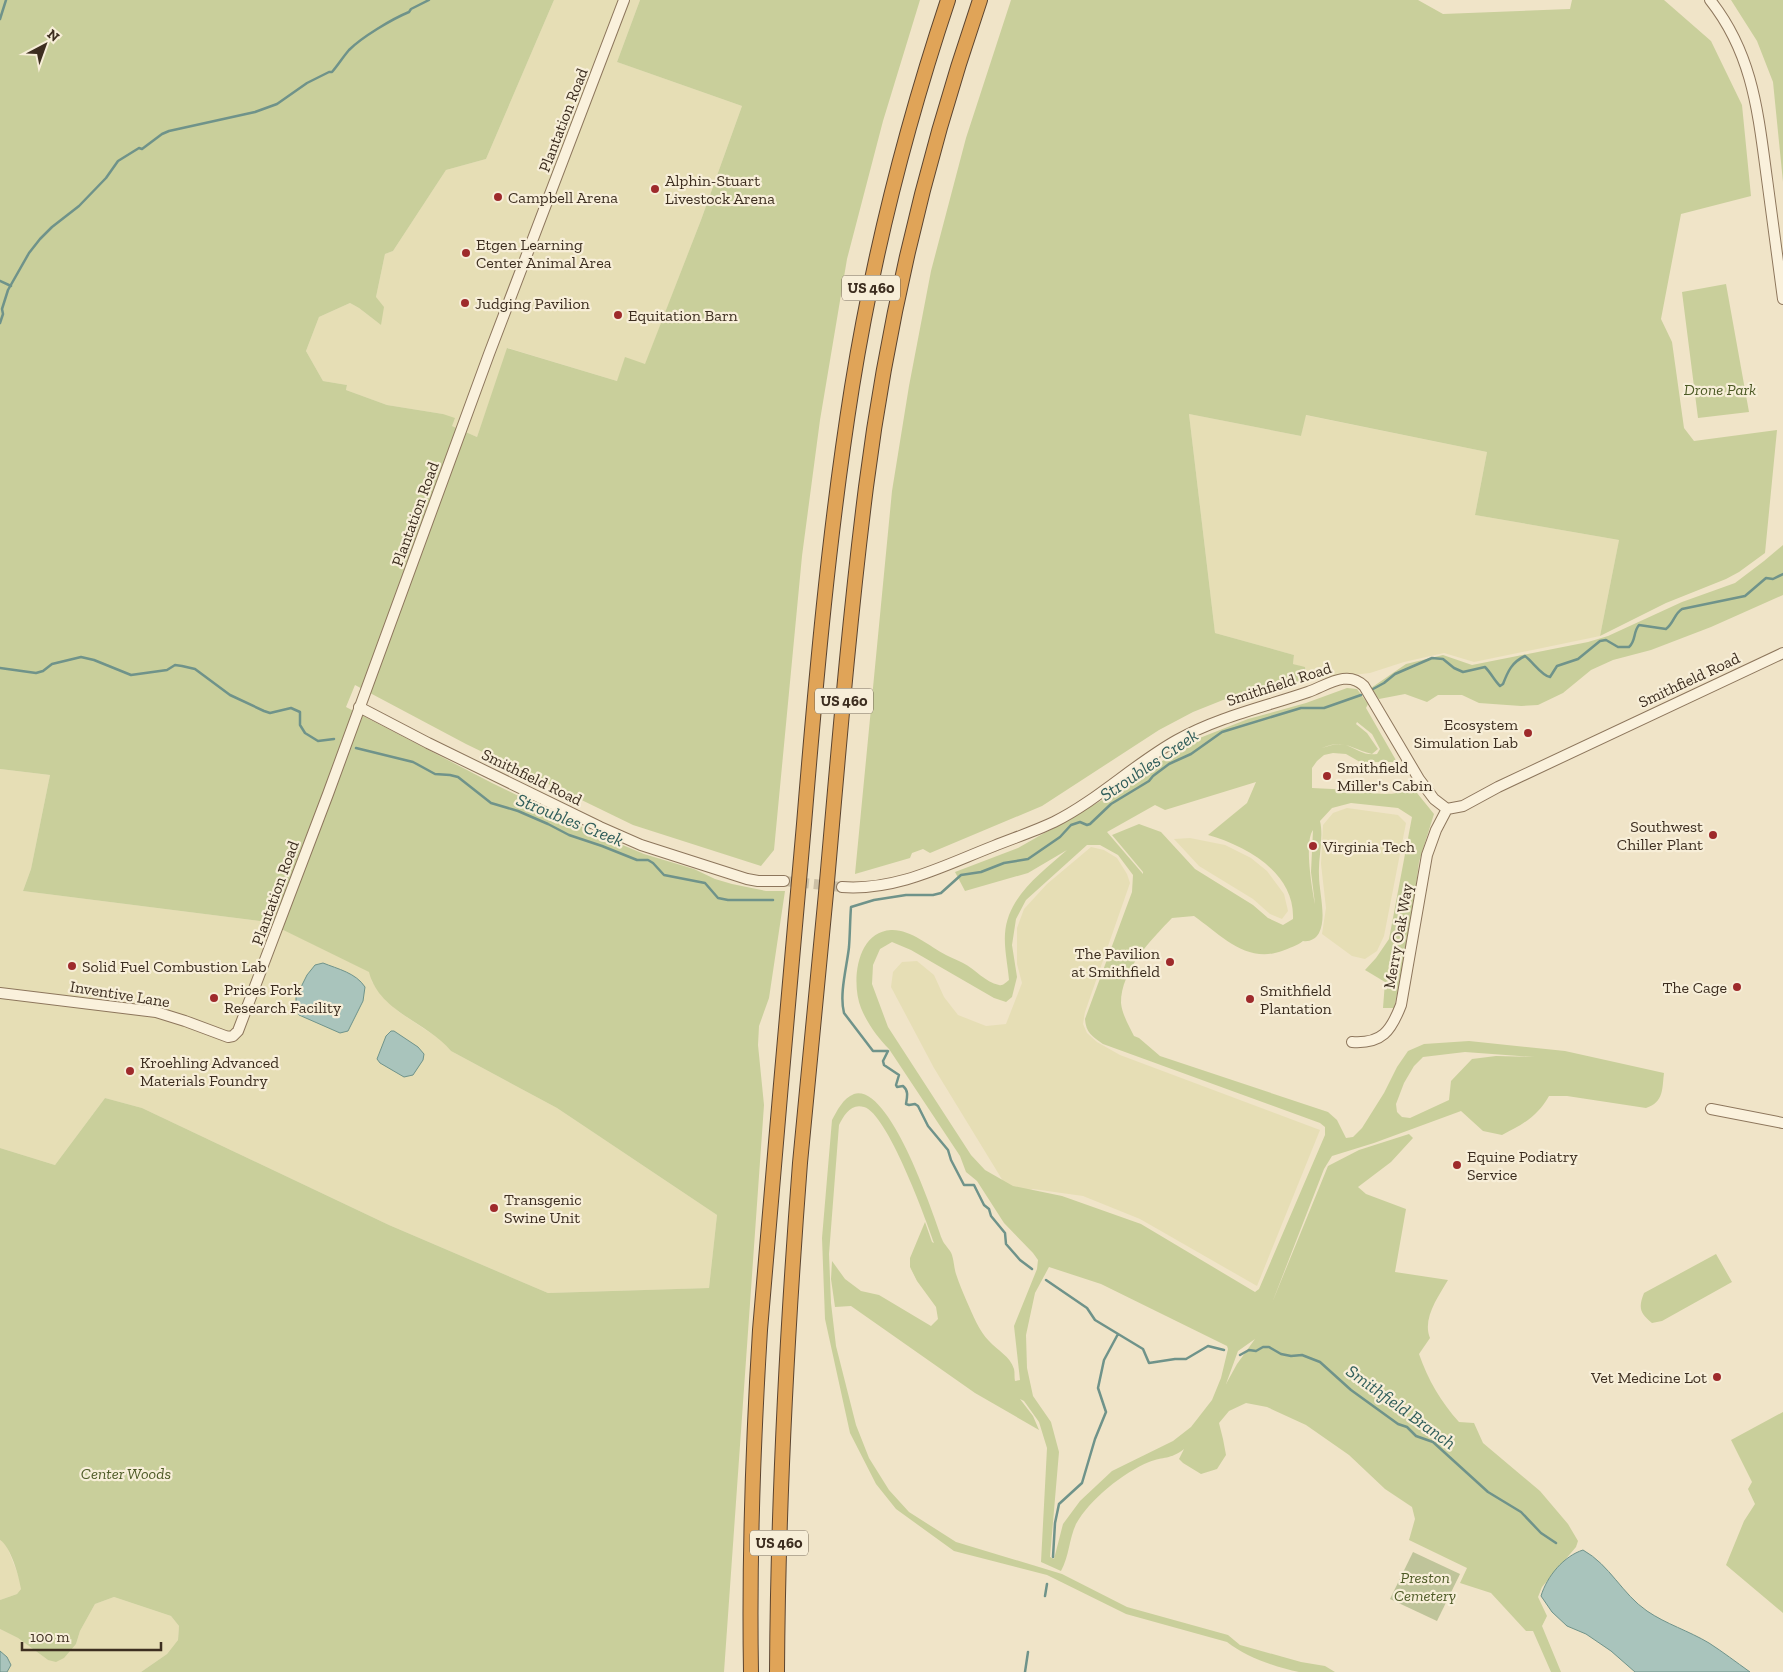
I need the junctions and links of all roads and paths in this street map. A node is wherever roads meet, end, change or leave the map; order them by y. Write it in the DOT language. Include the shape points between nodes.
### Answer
graph roads {
  1 [pos="624,0"];
  2 [pos="948,0"];
  3 [pos="980,0"];
  4 [pos="1710,0"];
  5 [pos="1783,299"];
  6 [pos="1783,653"];
  7 [pos="360,707"];
  8 [pos="1447,809"];
  9 [pos="784,881"];
  10 [pos="842,886"];
  11 [pos="0,993"];
  12 [pos="233,1036"];
  13 [pos="1352,1042"];
  14 [pos="1712,1109"];
  15 [pos="1783,1122"];
  16 [pos="751,1672"];
  17 [pos="777,1672"];
  1 -- 7 [label="street, Plantation Road" via="489,354"];
  2 -- 16 [label="highway, US 460" via="890,204 870,292 839,478 810,747 760,1330 751,1540"];
  3 -- 17 [label="highway, US 460" via="945,111 911,242 887,357 866,486 800,1165 784,1415"];
  4 -- 5 [label="street" via="1736,41 1755,94"];
  6 -- 8 [label="street, Smithfield Road" via="1463,806"];
  7 -- 9 [label="street, Smithfield Road" via="509,783 641,845 747,879"];
  7 -- 12 [label="street, Plantation Road" via="243,1021"];
  8 -- 10 [label="street, Smithfield Road" via="1419,779 1364,686 1352,679 1340,679 1194,731 1161,749 1120,780 1052,823 916,877 885,886"];
  8 -- 13 [label="street, Merry Oak Way" via="1427,855 1395,1022 1374,1041"];
  11 -- 12 [label="street, Inventive Lane" via="156,1012 222,1036"];
  14 -- 15 [label="street"];
}
